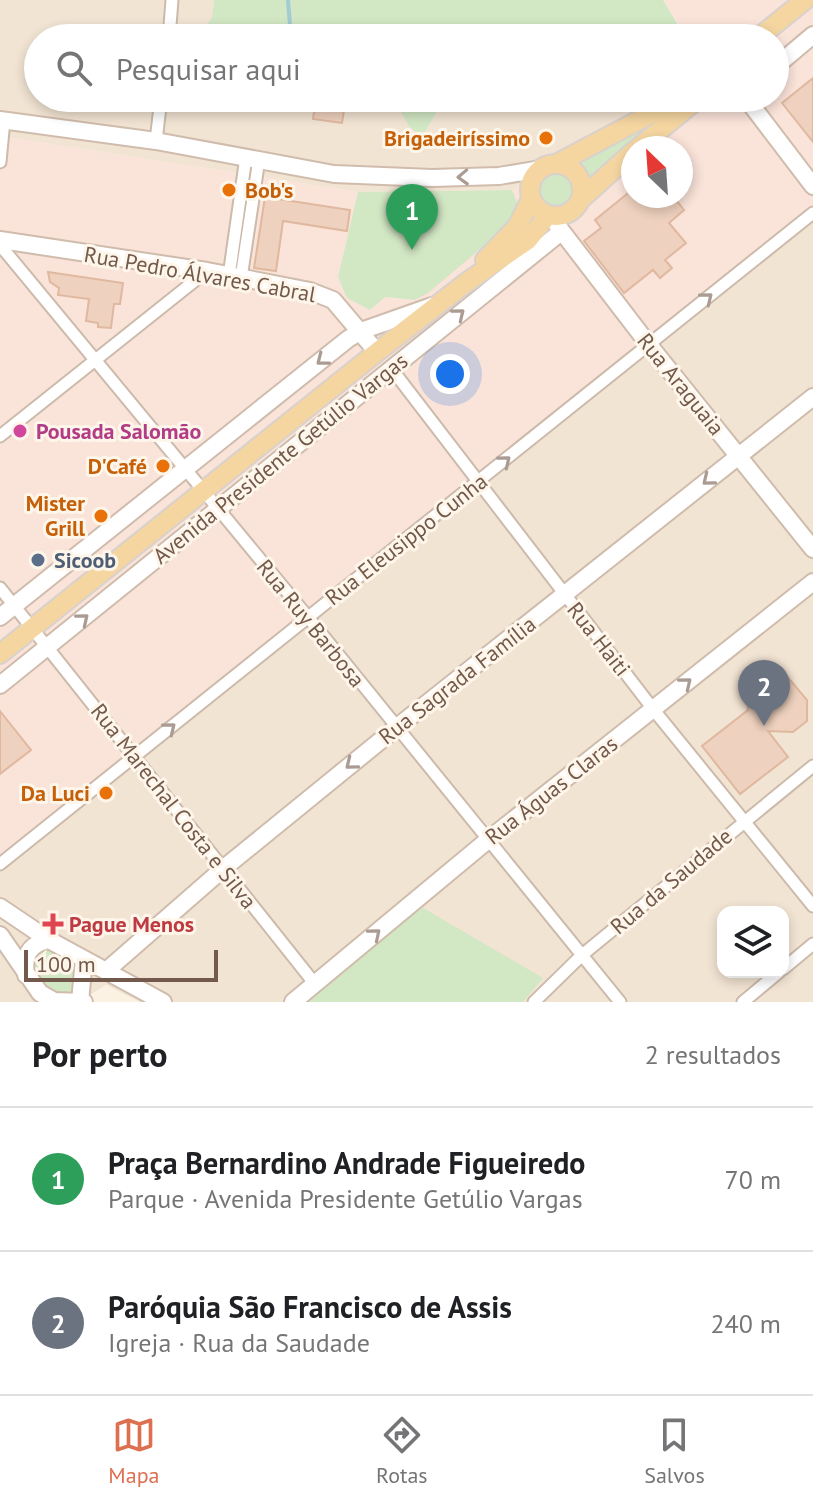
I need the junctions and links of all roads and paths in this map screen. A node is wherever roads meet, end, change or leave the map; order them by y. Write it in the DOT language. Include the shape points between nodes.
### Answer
graph roads {
  1 [pos="172,0"];
  2 [pos="805,0"];
  3 [pos="813,3"];
  4 [pos="170,24"];
  5 [pos="775,24"];
  6 [pos="787,24"];
  7 [pos="813,35"];
  8 [pos="789,55"];
  9 [pos="159,112"];
  10 [pos="654,112"];
  11 [pos="682,112"];
  12 [pos="757,112"];
  13 [pos="2,120"];
  14 [pos="653,136"];
  15 [pos="156,141"];
  16 [pos="253,158"];
  17 [pos="0,162"];
  18 [pos="621,163"];
  19 [pos="548,166"];
  20 [pos="813,186"];
  21 [pos="531,199"];
  22 [pos="581,199"];
  23 [pos="813,213"];
  24 [pos="554,221"];
  25 [pos="0,244"];
  26 [pos="207,271"];
  27 [pos="235,277"];
  28 [pos="467,282"];
  29 [pos="441,302"];
  30 [pos="361,331"];
  31 [pos="421,344"];
  32 [pos="649,345"];
  33 [pos="377,352"];
  34 [pos="96,359"];
  35 [pos="391,368"];
  36 [pos="813,397"];
  37 [pos="0,436"];
  38 [pos="738,456"];
  39 [pos="185,468"];
  40 [pos="478,482"];
  41 [pos="202,491"];
  42 [pos="217,509"];
  43 [pos="813,549"];
  44 [pos="813,582"];
  45 [pos="0,588"];
  46 [pos="565,595"];
  47 [pos="14,606"];
  48 [pos="307,616"];
  49 [pos="0,617"];
  50 [pos="33,627"];
  51 [pos="48,647"];
  52 [pos="0,654"];
  53 [pos="0,685"];
  54 [pos="653,709"];
  55 [pos="396,728"];
  56 [pos="135,756"];
  57 [pos="813,766"];
  58 [pos="743,821"];
  59 [pos="488,840"];
  60 [pos="0,864"];
  61 [pos="224,868"];
  62 [pos="813,906"];
  63 [pos="0,907"];
  64 [pos="0,935"];
  65 [pos="49,940"];
  66 [pos="813,944"];
  67 [pos="582,955"];
  68 [pos="84,959"];
  69 [pos="789,964"];
  70 [pos="106,971"];
  71 [pos="25,973"];
  72 [pos="772,978"];
  73 [pos="315,984"];
  74 [pos="82,1001"];
  75 [pos="38,1002"];
  76 [pos="163,1002"];
  77 [pos="293,1002"];
  78 [pos="534,1002"];
  79 [pos="620,1002"];
  80 [pos="743,1002"];
  1 -- 4 [label="street"];
  2 -- 5 [label="main road"];
  3 -- 6 [label="main road"];
  7 -- 8 [label="street"];
  9 -- 15 [label="street"];
  10 -- 19 [label="main road"];
  11 -- 14 [label="main road"];
  12 -- 20 [label="street"];
  13 -- 15 [label="street"];
  13 -- 17 [label="street"];
  15 -- 16 [label="street"];
  19 -- 16 [label="street, one-way" via="499,176 432,178 334,174"];
  16 -- 27 [label="street"];
  18 -- 22 [label="main road"];
  19 -- 21 [label="main road" via="530,183"];
  19 -- 22 [label="main road" via="566,166 580,179"];
  21 -- 24 [label="main road"];
  21 -- 28 [label="main road, Avenida Presidente Getúlio Vargas" via="517,227"];
  22 -- 24 [label="main road"];
  32 -- 23 [label="street, Rua Eleusippo Cunha, one-way"];
  24 -- 28 [label="main road, Avenida Presidente Getúlio Vargas"];
  31 -- 24 [label="street, Avenida Presidente Getúlio Vargas, one-way"];
  24 -- 32 [label="street, Rua Araguaia"];
  25 -- 26 [label="street, Rua Pedro Álvares Cabral"];
  25 -- 34 [label="street, Rua Ruy Barbosa"];
  26 -- 27 [label="street, Rua Pedro Álvares Cabral"];
  26 -- 34 [label="street"];
  27 -- 30 [label="street, Rua Pedro Álvares Cabral" via="324,296"];
  28 -- 29 [label="main road, Avenida Presidente Getúlio Vargas"];
  29 -- 30 [label="street, Avenida Presidente Getúlio Vargas"];
  29 -- 31 [label="street"];
  29 -- 33 [label="main road, Avenida Presidente Getúlio Vargas"];
  30 -- 33 [label="street, Rua Pedro Álvares Cabral"];
  30 -- 39 [label="street, Avenida Presidente Getúlio Vargas, one-way"];
  31 -- 35 [label="street, Avenida Presidente Getúlio Vargas"];
  32 -- 38 [label="street, Rua Araguaia"];
  40 -- 32 [label="street, Rua Eleusippo Cunha, one-way"];
  33 -- 41 [label="main road, Avenida Presidente Getúlio Vargas"];
  34 -- 37 [label="street"];
  34 -- 39 [label="street, Rua Ruy Barbosa"];
  35 -- 40 [label="street, Rua Haiti"];
  35 -- 42 [label="street, Avenida Presidente Getúlio Vargas"];
  36 -- 38 [label="street, Rua Sagrada Família"];
  38 -- 43 [label="street, Rua Araguaia"];
  38 -- 46 [label="street, Rua Sagrada Família, one-way"];
  39 -- 41 [label="street, Rua Ruy Barbosa"];
  39 -- 47 [label="street, Avenida Presidente Getúlio Vargas"];
  40 -- 46 [label="street, Rua Haiti"];
  40 -- 48 [label="street, Rua Eleusippo Cunha"];
  41 -- 42 [label="street, Rua Ruy Barbosa"];
  41 -- 50 [label="main road, Avenida Presidente Getúlio Vargas"];
  42 -- 48 [label="street, Rua Ruy Barbosa"];
  51 -- 42 [label="street, Avenida Presidente Getúlio Vargas, one-way"];
  54 -- 44 [label="street, Rua Águas Claras, one-way"];
  45 -- 47 [label="street"];
  46 -- 54 [label="street, Rua Haiti"];
  46 -- 55 [label="street, Rua Sagrada Família"];
  47 -- 49 [label="street, Avenida Presidente Getúlio Vargas"];
  47 -- 50 [label="street, Rua Marechal Costa e Silva"];
  48 -- 55 [label="street, Rua Ruy Barbosa"];
  56 -- 48 [label="street, Rua Eleusippo Cunha, one-way"];
  50 -- 51 [label="street, Rua Marechal Costa e Silva"];
  50 -- 52 [label="main road, Avenida Presidente Getúlio Vargas"];
  51 -- 53 [label="street, Avenida Presidente Getúlio Vargas"];
  51 -- 56 [label="street, Rua Marechal Costa e Silva"];
  54 -- 58 [label="street, Rua Haiti"];
  54 -- 59 [label="street, Rua Águas Claras"];
  55 -- 59 [label="street, Rua Ruy Barbosa"];
  55 -- 61 [label="street, Rua Sagrada Família, one-way"];
  56 -- 60 [label="street, Rua Eleusippo Cunha"];
  56 -- 61 [label="street, Rua Marechal Costa e Silva"];
  57 -- 58 [label="street, Rua da Saudade"];
  58 -- 62 [label="street, Rua Haiti"];
  58 -- 67 [label="street, Rua da Saudade"];
  59 -- 67 [label="street, Rua Ruy Barbosa"];
  73 -- 59 [label="street, Rua Águas Claras, one-way"];
  61 -- 70 [label="street, Rua Sagrada Família"];
  61 -- 73 [label="street, Rua Marechal Costa e Silva"];
  63 -- 65 [label="street"];
  64 -- 71 [label="street"];
  65 -- 68 [label="street"];
  65 -- 71 [label="street" via="27,952"];
  66 -- 69 [label="street"];
  67 -- 78 [label="street, Rua da Saudade"];
  67 -- 79 [label="street, Rua Ruy Barbosa"];
  68 -- 70 [label="street"];
  68 -- 74 [label="street"];
  70 -- 76 [label="street"];
  71 -- 74 [label="street" via="50,999"];
  71 -- 75 [label="street"];
  72 -- 80 [label="street"];
  73 -- 77 [label="street, Rua Águas Claras"];
}
